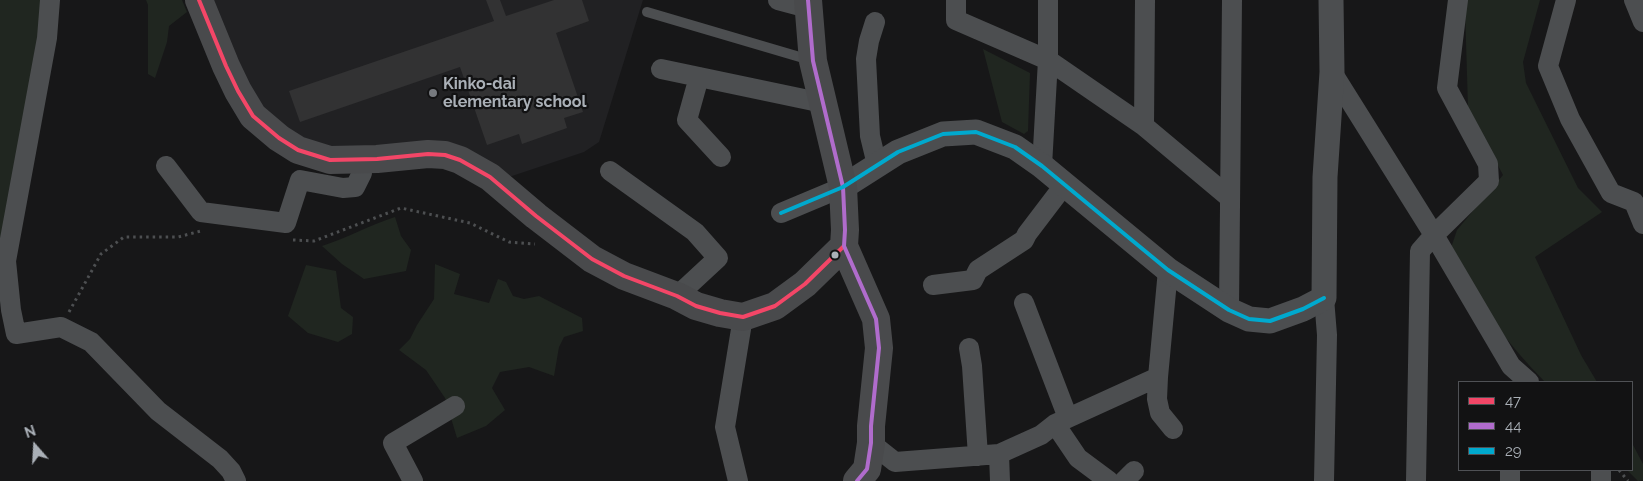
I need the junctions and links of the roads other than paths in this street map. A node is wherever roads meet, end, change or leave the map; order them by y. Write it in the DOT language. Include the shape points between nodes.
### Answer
graph roads {
  1 [pos="50,0"];
  2 [pos="199,0"];
  3 [pos="778,0"];
  4 [pos="956,0"];
  5 [pos="1048,0"];
  6 [pos="1145,0"];
  7 [pos="1232,0"];
  8 [pos="1331,0"];
  9 [pos="1458,0"];
  10 [pos="1566,0"];
  11 [pos="1634,0"];
  12 [pos="808,4"];
  13 [pos="647,12"];
  14 [pos="875,22"];
  15 [pos="1643,22"];
  16 [pos="1048,60"];
  17 [pos="813,61"];
  18 [pos="660,69"];
  19 [pos="1332,72"];
  20 [pos="699,77"];
  21 [pos="823,103"];
  22 [pos="1144,126"];
  23 [pos="721,157"];
  24 [pos="362,160"];
  25 [pos="878,165"];
  26 [pos="166,166"];
  27 [pos="1042,166"];
  28 [pos="610,171"];
  29 [pos="1065,184"];
  30 [pos="843,187"];
  31 [pos="1230,198"];
  32 [pos="781,213"];
  33 [pos="1643,224"];
  34 [pos="1434,235"];
  35 [pos="844,246"];
  36 [pos="1168,270"];
  37 [pos="933,285"];
  38 [pos="677,296"];
  39 [pos="1324,298"];
  40 [pos="1024,303"];
  41 [pos="1228,310"];
  42 [pos="742,317"];
  43 [pos="969,348"];
  44 [pos="1511,374"];
  45 [pos="1158,377"];
  46 [pos="1527,381"];
  47 [pos="455,406"];
  48 [pos="1062,421"];
  49 [pos="1173,429"];
  50 [pos="871,443"];
  51 [pos="999,454"];
  52 [pos="978,456"];
  53 [pos="236,481"];
  54 [pos="413,481"];
  55 [pos="738,481"];
  56 [pos="857,481"];
  57 [pos="1000,481"];
  58 [pos="1109,481"];
  59 [pos="1324,481"];
  60 [pos="1416,481"];
  1 -- 53 [label="street" via="47,38 6,261 16,334 61,327 91,342 158,411 220,459"];
  2 -- 24 [label="main road" via="226,66 253,116 298,150 330,160"];
  3 -- 12 [label="street"];
  4 -- 16 [label="street" via="956,20"];
  5 -- 16 [label="street"];
  6 -- 22 [label="street"];
  7 -- 31 [label="street"];
  8 -- 19 [label="street"];
  9 -- 34 [label="street" via="1447,88 1488,164 1489,181"];
  10 -- 33 [label="street" via="1548,66 1570,119 1611,193 1634,202"];
  11 -- 15 [label="street"];
  12 -- 17 [label="main road"];
  13 -- 17 [label="lane"];
  14 -- 25 [label="street" via="866,60 870,136"];
  16 -- 22 [label="street"];
  16 -- 27 [label="street"];
  17 -- 21 [label="main road"];
  18 -- 20 [label="street"];
  19 -- 34 [label="street"];
  19 -- 39 [label="street" via="1325,177"];
  20 -- 21 [label="street"];
  20 -- 23 [label="street" via="687,120"];
  21 -- 30 [label="main road"];
  22 -- 31 [label="street"];
  24 -- 26 [label="street" via="362,173 355,187 343,188 300,180 286,223 201,212"];
  24 -- 38 [label="main road" via="428,154 460,160 490,177 592,259 624,276"];
  25 -- 27 [label="street" via="898,152 943,134 976,132 1015,147"];
  25 -- 30 [label="street"];
  27 -- 29 [label="street"];
  28 -- 38 [label="street" via="695,232 718,258"];
  29 -- 36 [label="street"];
  29 -- 37 [label="street" via="1024,240 978,270 973,280"];
  30 -- 32 [label="street"];
  30 -- 35 [label="main road"];
  31 -- 41 [label="street"];
  34 -- 44 [label="street"];
  34 -- 60 [label="street" via="1420,251"];
  35 -- 42 [label="main road" via="805,284 775,306"];
  35 -- 50 [label="main road" via="876,319 879,348"];
  36 -- 41 [label="street"];
  36 -- 45 [label="street"];
  38 -- 42 [label="main road" via="696,306"];
  39 -- 41 [label="street" via="1270,321 1249,319"];
  39 -- 59 [label="street" via="1327,335"];
  40 -- 48 [label="street"];
  42 -- 55 [label="street" via="725,427"];
  43 -- 52 [label="street"];
  44 -- 46 [label="street"];
  45 -- 48 [label="street"];
  45 -- 49 [label="street" via="1160,413"];
  47 -- 54 [label="street" via="392,443"];
  48 -- 51 [label="street" via="1041,435"];
  48 -- 58 [label="street" via="1078,458"];
  50 -- 52 [label="street" via="895,462"];
  50 -- 56 [label="main road" via="866,470"];
  51 -- 52 [label="street"];
  51 -- 57 [label="street"];
}
